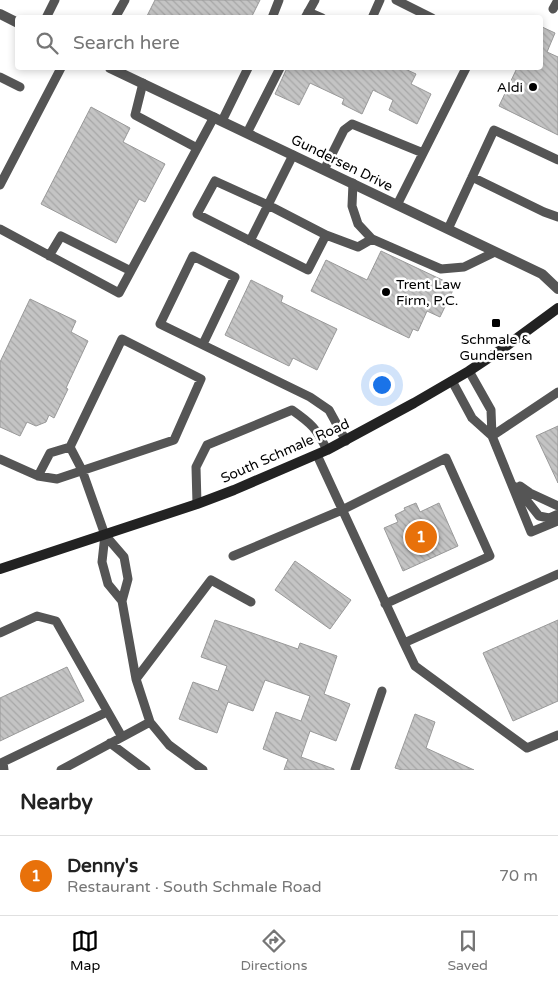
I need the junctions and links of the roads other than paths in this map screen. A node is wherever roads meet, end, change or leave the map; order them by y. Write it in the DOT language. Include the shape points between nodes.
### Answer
graph roads {
  1 [pos="55,0"];
  2 [pos="124,0"];
  3 [pos="279,0"];
  4 [pos="315,0"];
  5 [pos="380,0"];
  6 [pos="396,0"];
  7 [pos="558,0"];
  8 [pos="554,9"];
  9 [pos="0,14"];
  10 [pos="48,15"];
  11 [pos="116,15"];
  12 [pos="273,15"];
  13 [pos="307,15"];
  14 [pos="373,15"];
  15 [pos="426,15"];
  16 [pos="15,22"];
  17 [pos="61,70"];
  18 [pos="114,70"];
  19 [pos="247,70"];
  20 [pos="279,70"];
  21 [pos="465,70"];
  22 [pos="0,77"];
  23 [pos="143,83"];
  24 [pos="20,87"];
  25 [pos="218,119"];
  26 [pos="247,133"];
  27 [pos="197,148"];
  28 [pos="423,153"];
  29 [pos="293,155"];
  30 [pos="558,160"];
  31 [pos="324,170"];
  32 [pos="472,176"];
  33 [pos="353,184"];
  34 [pos="0,185"];
  35 [pos="397,205"];
  36 [pos="268,206"];
  37 [pos="558,217"];
  38 [pos="0,229"];
  39 [pos="448,229"];
  40 [pos="326,235"];
  41 [pos="372,239"];
  42 [pos="250,240"];
  43 [pos="495,252"];
  44 [pos="49,256"];
  45 [pos="131,271"];
  46 [pos="558,289"];
  47 [pos="558,308"];
  48 [pos="203,344"];
  49 [pos="469,371"];
  50 [pos="452,381"];
  51 [pos="558,392"];
  52 [pos="492,436"];
  53 [pos="346,440"];
  54 [pos="70,447"];
  55 [pos="327,450"];
  56 [pos="317,455"];
  57 [pos="0,459"];
  58 [pos="82,470"];
  59 [pos="38,476"];
  60 [pos="509,479"];
  61 [pos="197,504"];
  62 [pos="558,506"];
  63 [pos="342,510"];
  64 [pos="558,514"];
  65 [pos="558,521"];
  66 [pos="105,535"];
  67 [pos="233,556"];
  68 [pos="0,569"];
  69 [pos="558,574"];
  70 [pos="122,601"];
  71 [pos="251,602"];
  72 [pos="386,604"];
  73 [pos="0,633"];
  74 [pos="404,643"];
  75 [pos="136,679"];
  76 [pos="382,692"];
  77 [pos="107,712"];
  78 [pos="150,722"];
  79 [pos="558,734"];
  80 [pos="122,737"];
  81 [pos="110,743"];
  82 [pos="143,769"];
  83 [pos="4,770"];
  84 [pos="61,770"];
  85 [pos="203,770"];
  86 [pos="355,770"];
  1 -- 10 [label="lane"];
  2 -- 11 [label="lane"];
  3 -- 12 [label="lane"];
  4 -- 13 [label="lane"];
  5 -- 14 [label="lane"];
  6 -- 15 [label="lane"];
  7 -- 8 [label="lane"];
  9 -- 16 [label="street"];
  17 -- 34 [label="lane"];
  18 -- 23 [label="street, Gundersen Drive"];
  19 -- 25 [label="lane"];
  20 -- 26 [label="lane"];
  21 -- 28 [label="lane"];
  22 -- 24 [label="lane"];
  23 -- 25 [label="street, Gundersen Drive"];
  23 -- 27 [label="lane" via="135,115"];
  25 -- 26 [label="street, Gundersen Drive"];
  25 -- 27 [label="lane"];
  26 -- 29 [label="street, Gundersen Drive"];
  27 -- 45 [label="lane"];
  28 -- 31 [label="lane" via="352,124 344,130"];
  28 -- 35 [label="lane"];
  29 -- 31 [label="street, Gundersen Drive"];
  29 -- 36 [label="lane"];
  30 -- 32 [label="lane" via="494,130"];
  31 -- 33 [label="street, Gundersen Drive"];
  32 -- 37 [label="lane"];
  32 -- 39 [label="lane"];
  33 -- 35 [label="street, Gundersen Drive"];
  33 -- 41 [label="lane" via="352,206 358,224"];
  35 -- 39 [label="street, Gundersen Drive"];
  36 -- 40 [label="lane"];
  36 -- 42 [label="lane"];
  36 -- 42 [label="lane" via="215,181 197,214"];
  38 -- 44 [label="lane"];
  39 -- 43 [label="street, Gundersen Drive"];
  40 -- 41 [label="lane" via="358,247"];
  40 -- 42 [label="lane" via="308,270"];
  41 -- 43 [label="lane" via="441,269 464,267"];
  43 -- 46 [label="street, Gundersen Drive" via="542,274"];
  44 -- 45 [label="lane" via="61,236"];
  44 -- 45 [label="lane" via="119,293"];
  47 -- 49 [label="main road, South Schmale Road"];
  48 -- 48 [label="lane" via="160,324 193,256 235,277"];
  48 -- 53 [label="lane" via="310,397 329,410"];
  49 -- 50 [label="main road, South Schmale Road"];
  49 -- 52 [label="lane" via="491,410"];
  50 -- 52 [label="lane" via="472,418"];
  50 -- 53 [label="main road, South Schmale Road"];
  51 -- 52 [label="lane"];
  52 -- 60 [label="lane"];
  53 -- 55 [label="main road, South Schmale Road"];
  54 -- 58 [label="lane"];
  54 -- 58 [label="lane" via="122,339 201,379 174,440"];
  54 -- 59 [label="lane" via="50,453"];
  55 -- 56 [label="main road, South Schmale Road"];
  55 -- 61 [label="lane" via="318,432 292,410 207,445 196,467"];
  56 -- 61 [label="main road, South Schmale Road"];
  56 -- 63 [label="lane"];
  57 -- 59 [label="lane"];
  58 -- 59 [label="lane" via="56,479"];
  58 -- 66 [label="lane"];
  60 -- 62 [label="lane"];
  60 -- 64 [label="lane" via="539,516 549,518"];
  60 -- 65 [label="lane" via="531,532"];
  61 -- 66 [label="main road, South Schmale Road"];
  63 -- 67 [label="lane"];
  63 -- 72 [label="lane"];
  63 -- 72 [label="lane" via="446,458 490,556"];
  66 -- 68 [label="main road, South Schmale Road"];
  66 -- 70 [label="lane" via="102,562 108,584"];
  66 -- 70 [label="lane" via="124,557 128,579"];
  69 -- 74 [label="lane"];
  70 -- 75 [label="lane"];
  71 -- 75 [label="lane" via="211,580"];
  72 -- 74 [label="lane"];
  73 -- 77 [label="lane" via="37,616 56,621"];
  74 -- 79 [label="lane" via="415,666 527,748"];
  75 -- 78 [label="lane"];
  76 -- 86 [label="lane"];
  77 -- 80 [label="lane"];
  77 -- 83 [label="lane" via="2,762"];
  78 -- 80 [label="lane"];
  78 -- 85 [label="lane" via="169,745"];
  80 -- 81 [label="lane"];
  81 -- 82 [label="lane"];
  81 -- 84 [label="lane"];
}
